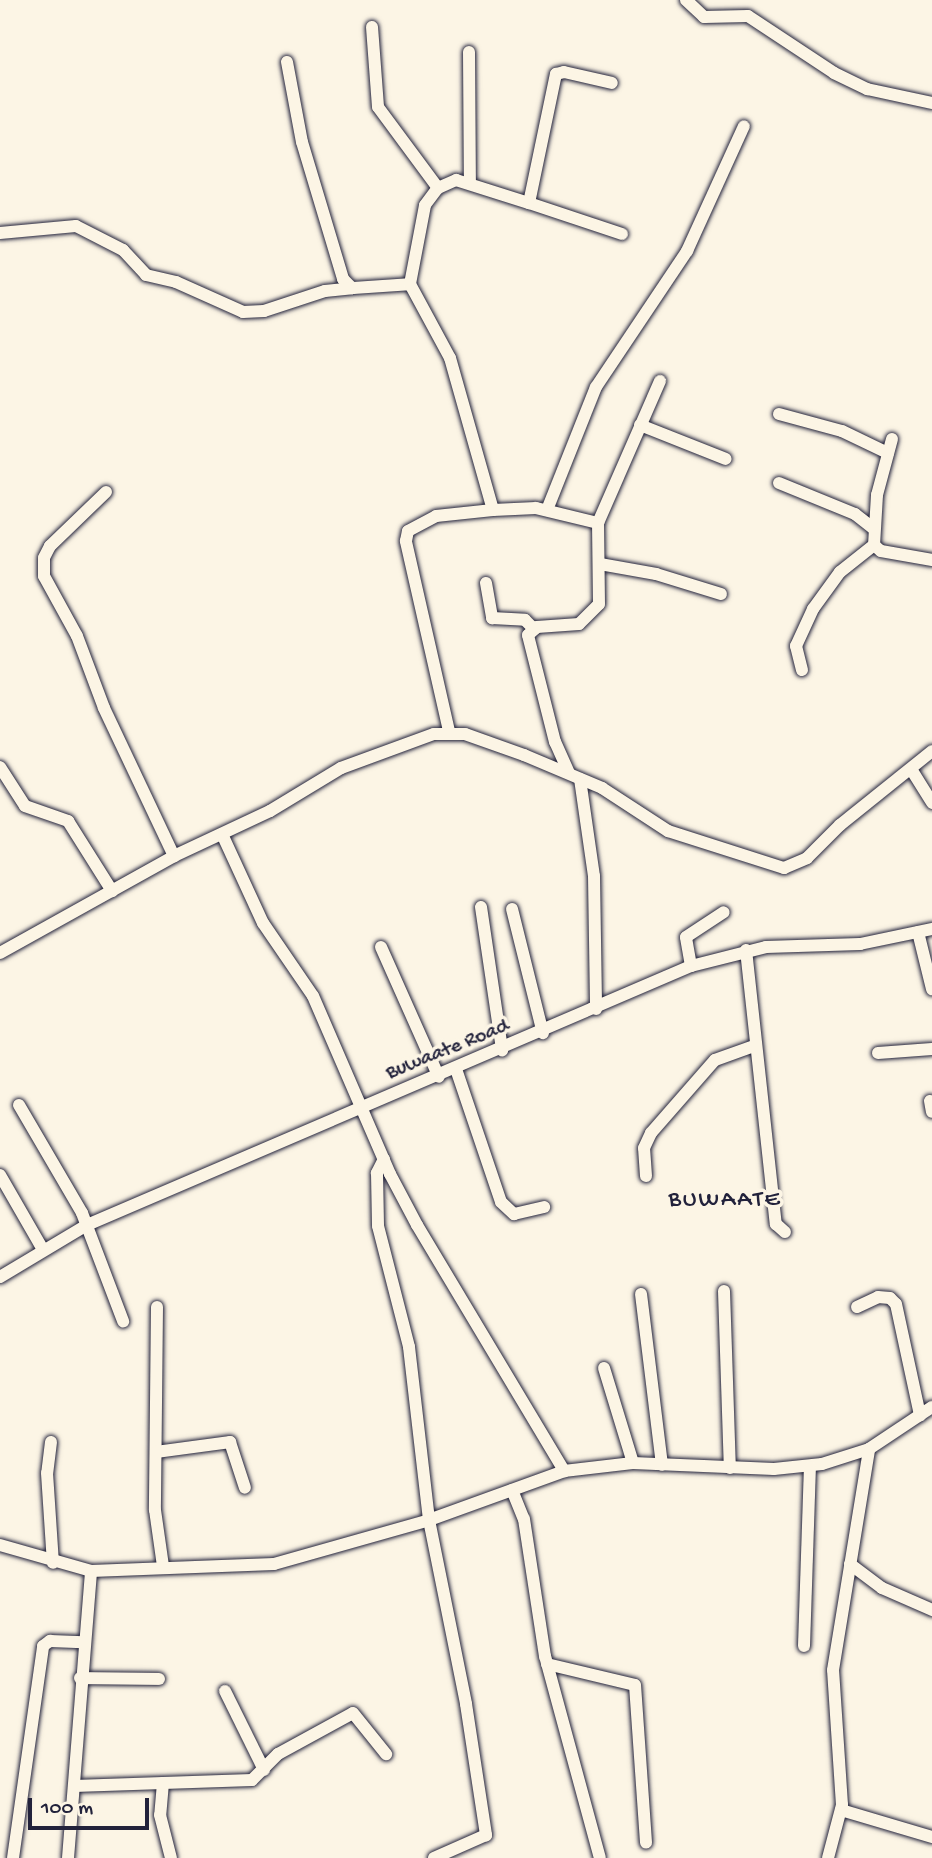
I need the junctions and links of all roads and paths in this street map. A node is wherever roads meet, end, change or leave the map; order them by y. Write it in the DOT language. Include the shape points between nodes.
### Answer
graph roads {
  1 [pos="686,0"];
  2 [pos="372,27"];
  3 [pos="469,52"];
  4 [pos="286,62"];
  5 [pos="612,83"];
  6 [pos="932,103"];
  7 [pos="744,126"];
  8 [pos="470,181"];
  9 [pos="438,188"];
  10 [pos="529,202"];
  11 [pos="0,233"];
  12 [pos="622,234"];
  13 [pos="410,284"];
  14 [pos="352,288"];
  15 [pos="660,381"];
  16 [pos="779,414"];
  17 [pos="640,425"];
  18 [pos="892,439"];
  19 [pos="888,453"];
  20 [pos="726,459"];
  21 [pos="779,483"];
  22 [pos="106,492"];
  23 [pos="493,509"];
  24 [pos="547,510"];
  25 [pos="598,523"];
  26 [pos="873,528"];
  27 [pos="874,545"];
  28 [pos="932,560"];
  29 [pos="600,564"];
  30 [pos="486,583"];
  31 [pos="721,594"];
  32 [pos="534,629"];
  33 [pos="802,670"];
  34 [pos="449,731"];
  35 [pos="932,751"];
  36 [pos="0,767"];
  37 [pos="912,769"];
  38 [pos="574,776"];
  39 [pos="932,803"];
  40 [pos="222,834"];
  41 [pos="174,856"];
  42 [pos="112,891"];
  43 [pos="481,907"];
  44 [pos="512,909"];
  45 [pos="724,912"];
  46 [pos="932,929"];
  47 [pos="918,932"];
  48 [pos="381,947"];
  49 [pos="746,950"];
  50 [pos="0,953"];
  51 [pos="691,966"];
  52 [pos="932,989"];
  53 [pos="596,1009"];
  54 [pos="543,1033"];
  55 [pos="754,1046"];
  56 [pos="932,1049"];
  57 [pos="502,1050"];
  58 [pos="878,1053"];
  59 [pos="456,1069"];
  60 [pos="439,1077"];
  61 [pos="19,1105"];
  62 [pos="364,1107"];
  63 [pos="384,1159"];
  64 [pos="0,1175"];
  65 [pos="646,1176"];
  66 [pos="544,1207"];
  67 [pos="87,1225"];
  68 [pos="785,1232"];
  69 [pos="42,1248"];
  70 [pos="0,1277"];
  71 [pos="724,1291"];
  72 [pos="641,1294"];
  73 [pos="157,1307"];
  74 [pos="857,1307"];
  75 [pos="122,1321"];
  76 [pos="604,1368"];
  77 [pos="932,1407"];
  78 [pos="920,1415"];
  79 [pos="51,1442"];
  80 [pos="869,1448"];
  81 [pos="156,1452"];
  82 [pos="634,1463"];
  83 [pos="662,1465"];
  84 [pos="810,1467"];
  85 [pos="730,1468"];
  86 [pos="564,1471"];
  87 [pos="245,1488"];
  88 [pos="512,1490"];
  89 [pos="429,1520"];
  90 [pos="0,1545"];
  91 [pos="53,1563"];
  92 [pos="850,1563"];
  93 [pos="163,1566"];
  94 [pos="91,1571"];
  95 [pos="932,1610"];
  96 [pos="83,1642"];
  97 [pos="804,1646"];
  98 [pos="547,1664"];
  99 [pos="80,1678"];
  100 [pos="159,1679"];
  101 [pos="225,1691"];
  102 [pos="386,1754"];
  103 [pos="264,1770"];
  104 [pos="163,1783"];
  105 [pos="74,1786"];
  106 [pos="841,1810"];
  107 [pos="932,1837"];
  108 [pos="646,1843"];
  109 [pos="13,1858"];
  110 [pos="68,1858"];
  111 [pos="171,1858"];
  112 [pos="434,1858"];
  113 [pos="600,1858"];
  114 [pos="828,1858"];
  1 -- 6 [label="street" via="704,17 748,16 834,73 867,89"];
  2 -- 9 [label="street" via="378,107"];
  3 -- 8 [label="street"];
  4 -- 14 [label="street" via="302,142 343,279"];
  5 -- 10 [label="street" via="556,74"];
  7 -- 24 [label="street" via="687,251 596,387"];
  8 -- 9 [label="street" via="456,180"];
  8 -- 10 [label="street"];
  9 -- 13 [label="street" via="425,205"];
  10 -- 12 [label="street"];
  11 -- 14 [label="street" via="76,226 123,250 146,275 176,282 243,312 264,311 325,290"];
  13 -- 14 [label="street"];
  13 -- 23 [label="street" via="450,358"];
  15 -- 17 [label="street"];
  16 -- 19 [label="street" via="842,431"];
  17 -- 20 [label="street"];
  17 -- 25 [label="street"];
  18 -- 19 [label="street"];
  19 -- 26 [label="street"];
  21 -- 26 [label="street" via="855,514"];
  22 -- 41 [label="street" via="50,546 44,558 44,576 77,636 104,708"];
  23 -- 24 [label="street"];
  23 -- 34 [label="street" via="436,516 406,535"];
  24 -- 25 [label="street"];
  25 -- 29 [label="street"];
  26 -- 27 [label="street"];
  27 -- 28 [label="street" via="881,551"];
  27 -- 33 [label="street" via="840,572 814,609 796,646"];
  29 -- 31 [label="street" via="656,574"];
  29 -- 32 [label="street" via="601,594 590,616 579,624"];
  30 -- 32 [label="street" via="492,618 525,620"];
  32 -- 38 [label="street" via="527,641"];
  34 -- 38 [label="street"];
  34 -- 40 [label="street" via="341,768"];
  35 -- 37 [label="street"];
  36 -- 42 [label="street" via="20,802 68,821"];
  37 -- 38 [label="street" via="840,825 807,859 784,868 668,831 602,788"];
  37 -- 39 [label="street"];
  38 -- 53 [label="street" via="594,876"];
  40 -- 41 [label="street"];
  40 -- 62 [label="street" via="263,923 313,996"];
  41 -- 42 [label="street"];
  42 -- 50 [label="street"];
  43 -- 57 [label="street"];
  44 -- 54 [label="street"];
  45 -- 51 [label="street" via="686,937"];
  46 -- 47 [label="street, Buwaate Road"];
  47 -- 49 [label="street, Buwaate Road" via="860,944 791,944"];
  47 -- 52 [label="street"];
  48 -- 60 [label="street"];
  49 -- 51 [label="street, Buwaate Road"];
  49 -- 55 [label="street"];
  51 -- 53 [label="street, Buwaate Road"];
  53 -- 54 [label="street, Buwaate Road"];
  54 -- 57 [label="street, Buwaate Road"];
  55 -- 65 [label="street" via="715,1060 651,1133 644,1148"];
  55 -- 68 [label="street" via="776,1224"];
  56 -- 58 [label="street"];
  57 -- 59 [label="street, Buwaate Road"];
  59 -- 60 [label="street, Buwaate Road"];
  59 -- 66 [label="street" via="501,1202 514,1214"];
  60 -- 62 [label="street, Buwaate Road"];
  61 -- 67 [label="street"];
  62 -- 63 [label="street"];
  62 -- 67 [label="street, Buwaate Road"];
  63 -- 86 [label="street" via="417,1225"];
  63 -- 89 [label="street" via="377,1173 378,1226 408,1347"];
  64 -- 69 [label="street"];
  67 -- 69 [label="street, Buwaate Road"];
  67 -- 75 [label="street"];
  69 -- 70 [label="street, Buwaate Road"];
  71 -- 85 [label="street"];
  72 -- 83 [label="street"];
  73 -- 81 [label="street"];
  74 -- 78 [label="street" via="878,1297 896,1304"];
  76 -- 82 [label="street"];
  77 -- 78 [label="street"];
  78 -- 80 [label="street"];
  79 -- 91 [label="street" via="47,1473"];
  80 -- 84 [label="street"];
  80 -- 92 [label="street"];
  81 -- 87 [label="street" via="230,1443"];
  81 -- 93 [label="street" via="155,1510"];
  82 -- 83 [label="street"];
  82 -- 86 [label="street"];
  83 -- 85 [label="street"];
  84 -- 85 [label="street"];
  84 -- 97 [label="street"];
  86 -- 88 [label="street"];
  88 -- 89 [label="street"];
  88 -- 98 [label="street" via="524,1519"];
  89 -- 93 [label="street" via="274,1564"];
  89 -- 112 [label="street" via="466,1704 486,1835"];
  90 -- 91 [label="street"];
  91 -- 94 [label="street"];
  92 -- 95 [label="street" via="882,1588"];
  92 -- 106 [label="street" via="833,1670"];
  93 -- 94 [label="street"];
  94 -- 96 [label="street"];
  96 -- 99 [label="street"];
  96 -- 109 [label="street" via="50,1641 43,1646"];
  98 -- 108 [label="street" via="635,1685"];
  98 -- 113 [label="street"];
  99 -- 100 [label="street"];
  99 -- 105 [label="street"];
  101 -- 103 [label="street"];
  102 -- 103 [label="street" via="353,1713 278,1754"];
  103 -- 104 [label="street" via="252,1780"];
  104 -- 105 [label="street"];
  104 -- 111 [label="street" via="160,1815"];
  105 -- 110 [label="street"];
  106 -- 107 [label="street"];
  106 -- 114 [label="street"];
}
